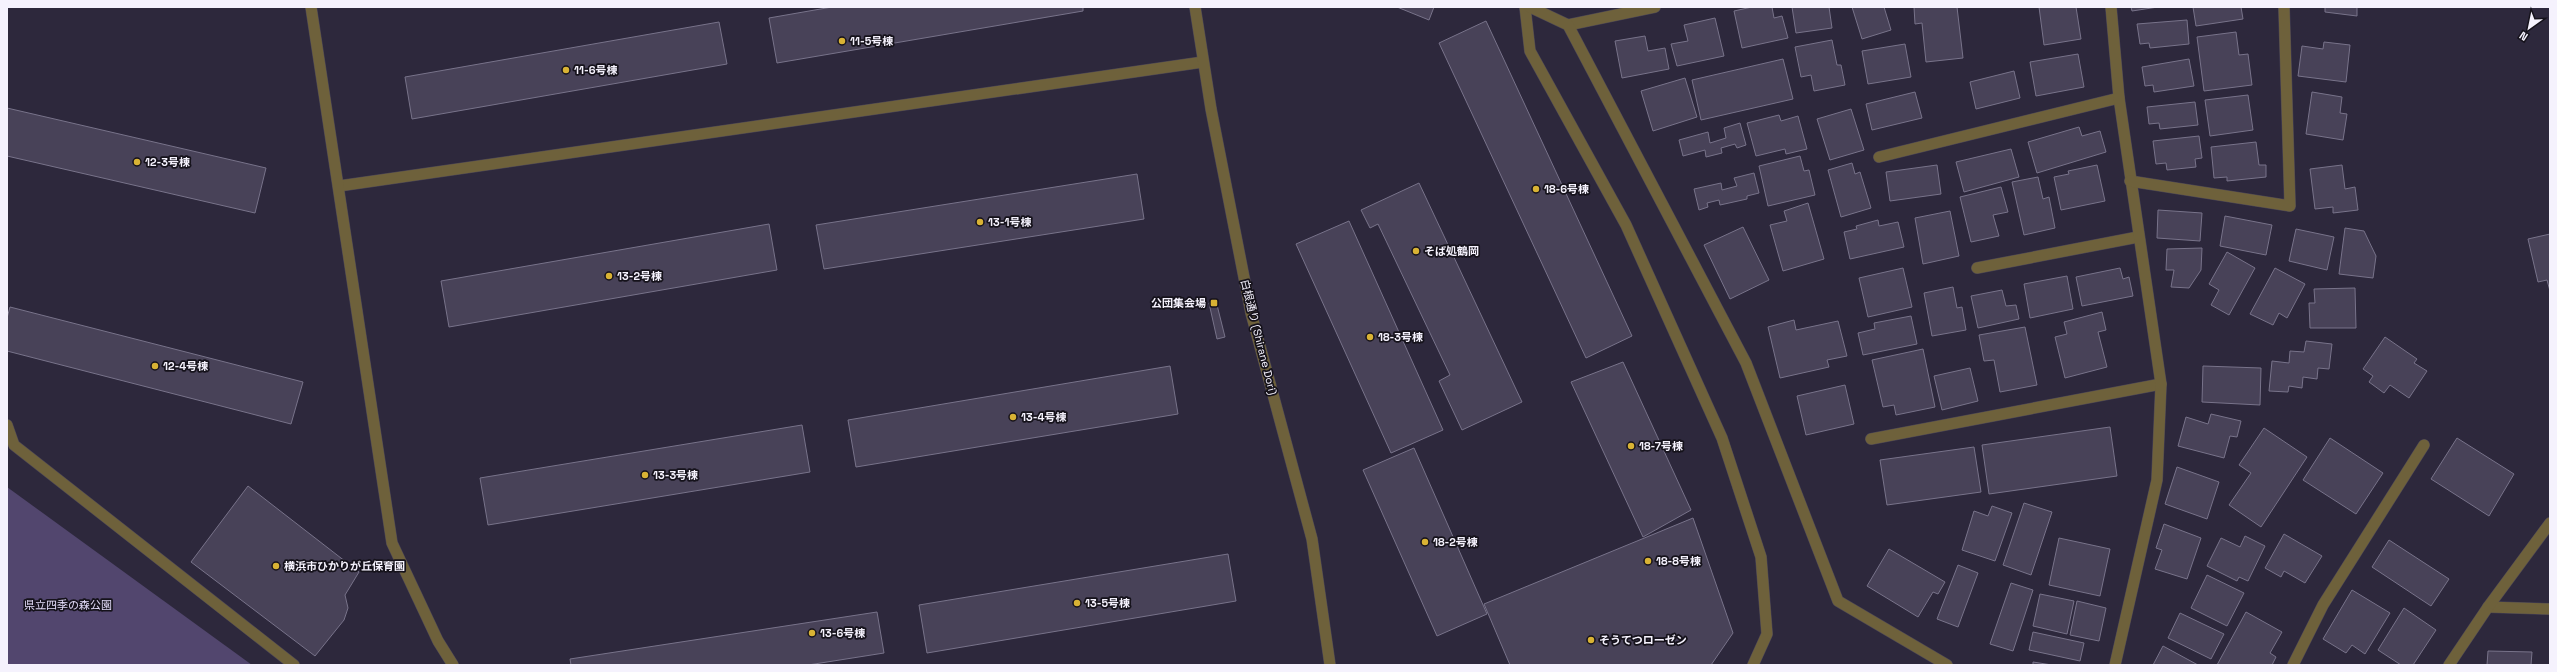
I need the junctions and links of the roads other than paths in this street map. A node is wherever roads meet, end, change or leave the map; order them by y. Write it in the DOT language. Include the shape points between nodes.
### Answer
graph roads {
  1 [pos="311,7"];
  2 [pos="1195,7"];
  3 [pos="1525,7"];
  4 [pos="1530,7"];
  5 [pos="1655,7"];
  6 [pos="2111,7"];
  7 [pos="2284,7"];
  8 [pos="1568,25"];
  9 [pos="1203,62"];
  10 [pos="2119,98"];
  11 [pos="1879,157"];
  12 [pos="2130,181"];
  13 [pos="339,186"];
  14 [pos="2138,237"];
  15 [pos="1977,268"];
  16 [pos="2161,384"];
  17 [pos="7,424"];
  18 [pos="1870,439"];
  19 [pos="2424,445"];
  20 [pos="2550,523"];
  21 [pos="2488,606"];
  22 [pos="2550,609"];
  23 [pos="294,665"];
  24 [pos="453,665"];
  25 [pos="1330,665"];
  26 [pos="1753,665"];
  27 [pos="1947,665"];
  28 [pos="2115,665"];
  29 [pos="2293,665"];
  30 [pos="2449,665"];
  1 -- 13 [label="street"];
  2 -- 9 [label="street, 白根通り (Shirane Dori)"];
  3 -- 26 [label="street" via="1530,51 1626,225 1722,438 1761,557 1767,634"];
  4 -- 8 [label="street"];
  5 -- 8 [label="street"];
  6 -- 10 [label="street"];
  7 -- 12 [label="street" via="2290,206"];
  8 -- 27 [label="street" via="1746,363 1838,601"];
  9 -- 13 [label="street"];
  9 -- 25 [label="street, 白根通り (Shirane Dori)" via="1251,313 1312,539"];
  10 -- 11 [label="street"];
  10 -- 12 [label="street"];
  12 -- 14 [label="street"];
  13 -- 24 [label="street" via="392,543 438,641"];
  14 -- 15 [label="street"];
  14 -- 16 [label="street"];
  16 -- 18 [label="street"];
  16 -- 28 [label="street" via="2157,480"];
  17 -- 23 [label="street" via="14,445"];
  19 -- 29 [label="street" via="2323,605"];
  20 -- 21 [label="street"];
  21 -- 22 [label="street"];
  21 -- 30 [label="street"];
}
